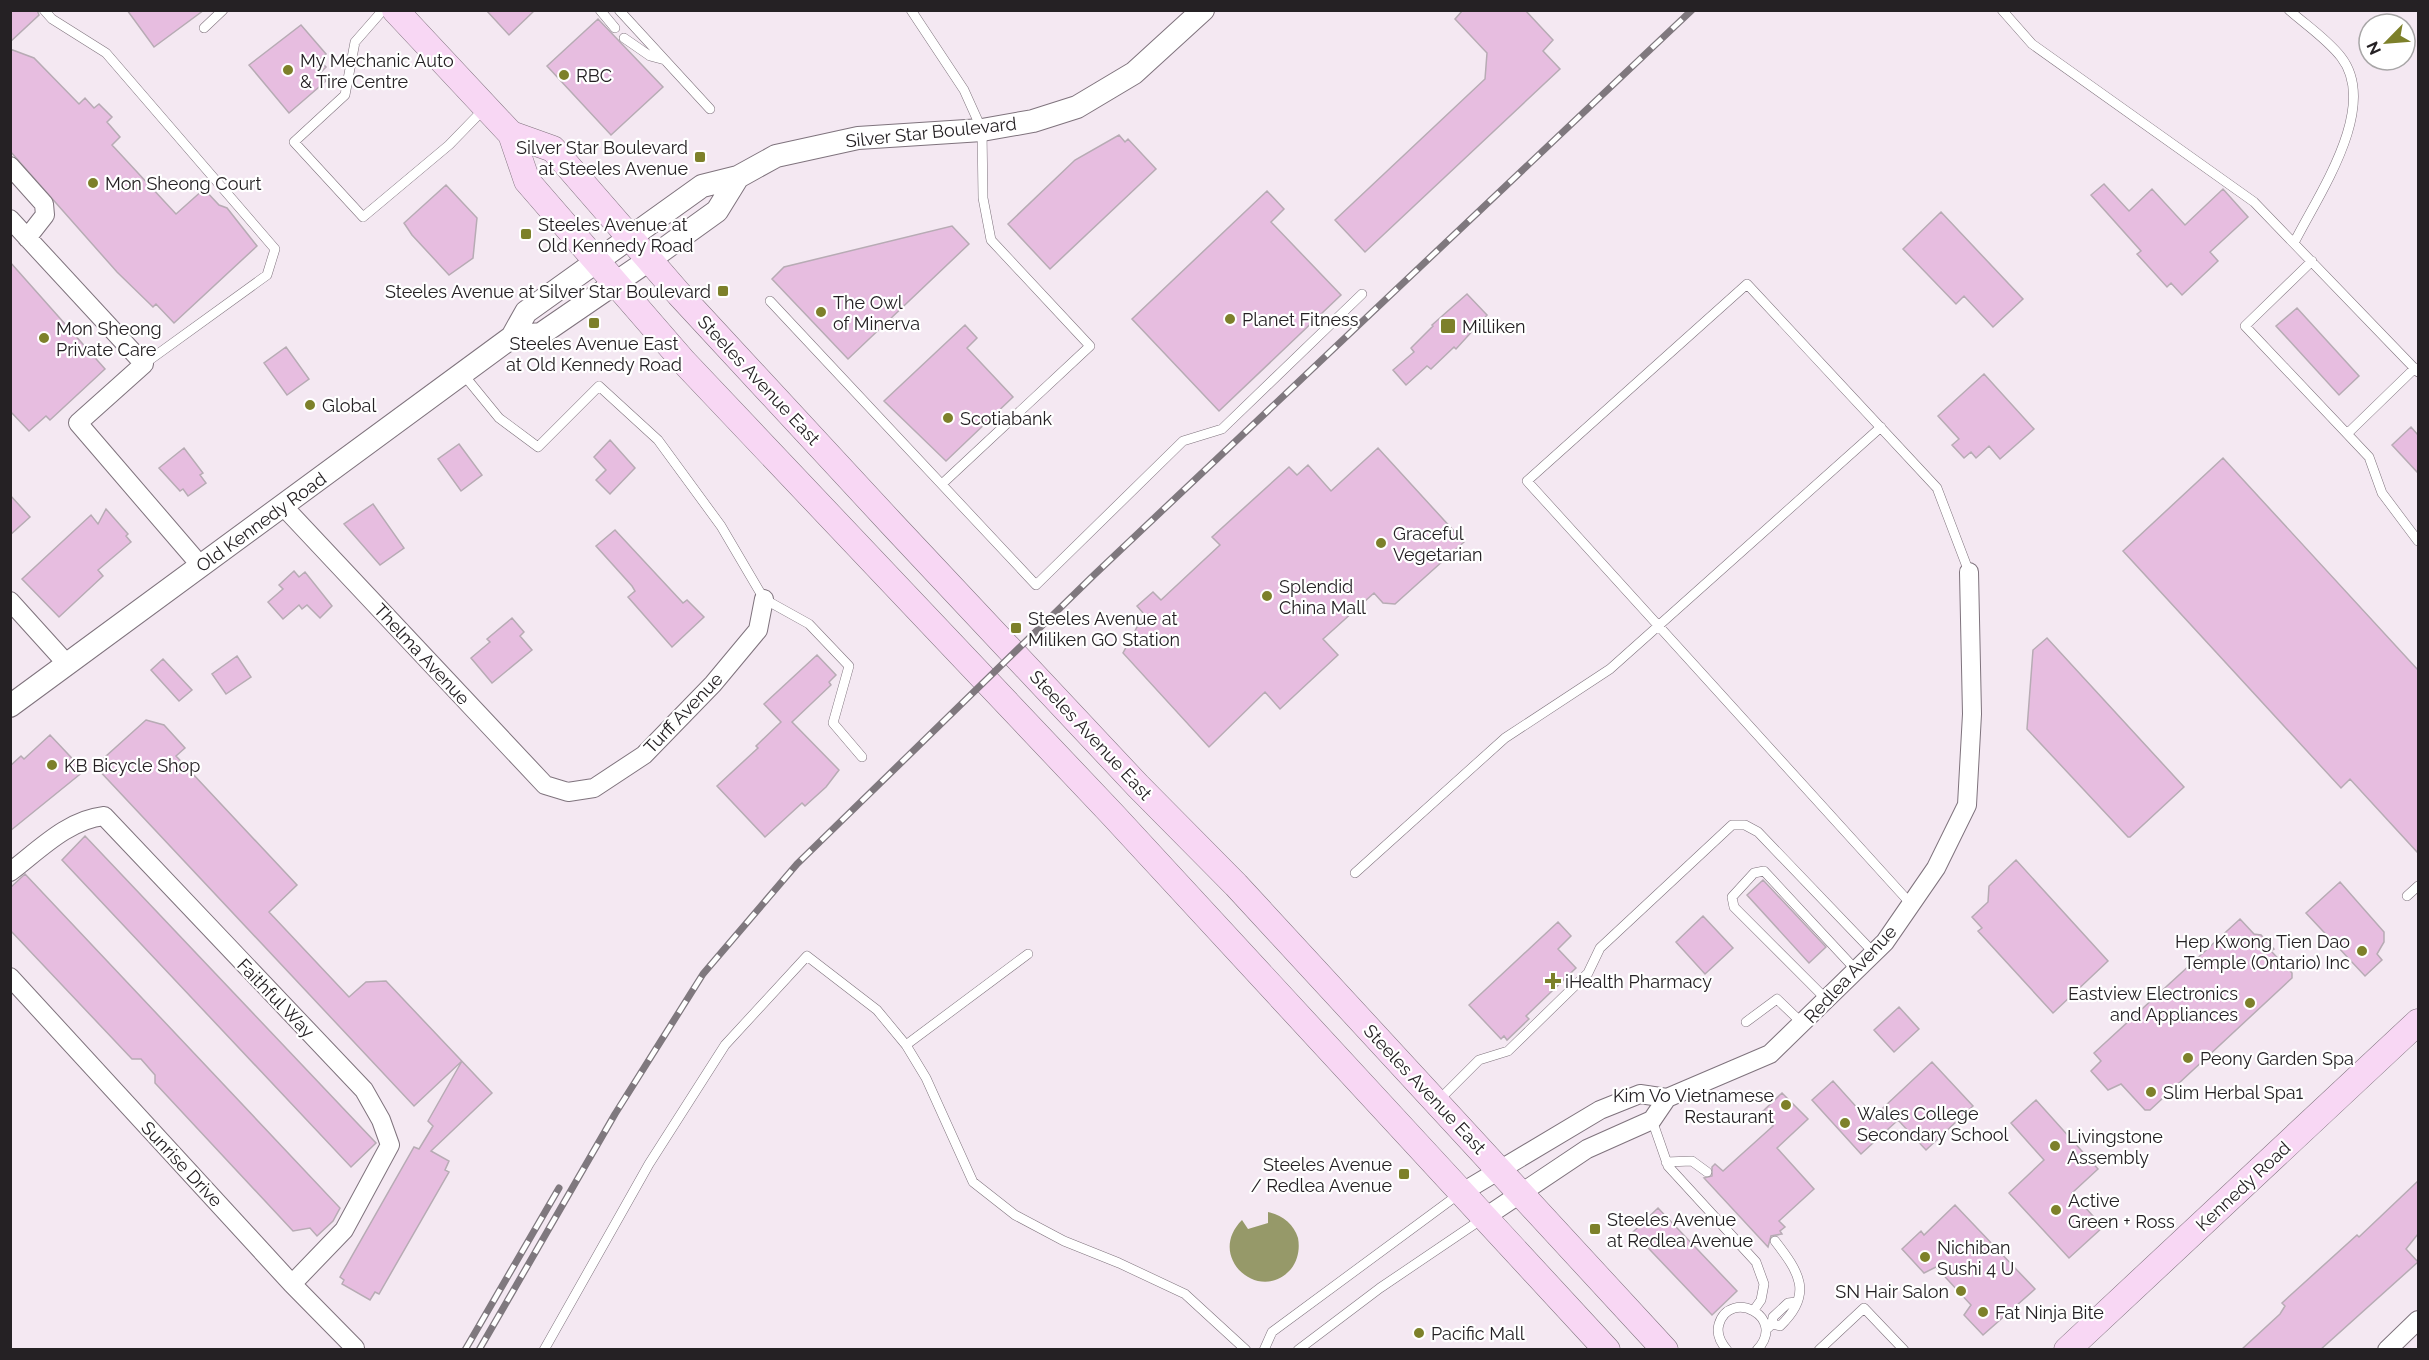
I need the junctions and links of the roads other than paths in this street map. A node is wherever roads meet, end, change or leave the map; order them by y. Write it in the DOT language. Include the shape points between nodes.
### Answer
graph roads {
  1 [pos="44,10"];
  2 [pos="224,10"];
  3 [pos="600,10"];
  4 [pos="619,10"];
  5 [pos="911,10"];
  6 [pos="1203,10"];
  7 [pos="2002,10"];
  8 [pos="2289,10"];
  9 [pos="394,11"];
  10 [pos="204,28"];
  11 [pos="615,28"];
  12 [pos="624,38"];
  13 [pos="665,60"];
  14 [pos="485,107"];
  15 [pos="710,109"];
  16 [pos="982,130"];
  17 [pos="511,135"];
  18 [pos="10,166"];
  19 [pos="738,177"];
  20 [pos="10,219"];
  21 [pos="630,237"];
  22 [pos="27,238"];
  23 [pos="2294,243"];
  24 [pos="649,260"];
  25 [pos="596,261"];
  26 [pos="2312,261"];
  27 [pos="615,283"];
  28 [pos="1362,294"];
  29 [pos="770,301"];
  30 [pos="512,337"];
  31 [pos="144,364"];
  32 [pos="2417,370"];
  33 [pos="463,374"];
  34 [pos="1881,428"];
  35 [pos="2348,433"];
  36 [pos="942,484"];
  37 [pos="283,506"];
  38 [pos="2418,541"];
  39 [pos="201,566"];
  40 [pos="1969,572"];
  41 [pos="764,599"];
  42 [pos="10,601"];
  43 [pos="1659,627"];
  44 [pos="68,664"];
  45 [pos="10,706"];
  46 [pos="862,758"];
  47 [pos="568,792"];
  48 [pos="10,872"];
  49 [pos="1354,873"];
  50 [pos="2418,886"];
  51 [pos="2407,896"];
  52 [pos="1911,904"];
  53 [pos="1874,953"];
  54 [pos="1028,954"];
  55 [pos="1856,970"];
  56 [pos="10,977"];
  57 [pos="1826,999"];
  58 [pos="1746,1022"];
  59 [pos="2418,1022"];
  60 [pos="1803,1024"];
  61 [pos="906,1045"];
  62 [pos="1667,1098"];
  63 [pos="1437,1101"];
  64 [pos="1652,1120"];
  65 [pos="1666,1162"];
  66 [pos="1500,1170"];
  67 [pos="1707,1172"];
  68 [pos="1461,1193"];
  69 [pos="1522,1194"];
  70 [pos="1484,1218"];
  71 [pos="1774,1241"];
  72 [pos="292,1284"];
  73 [pos="1754,1310"];
  74 [pos="2418,1320"];
  75 [pos="1769,1327"];
  76 [pos="355,1348"];
  77 [pos="544,1350"];
  78 [pos="1246,1350"];
  79 [pos="1264,1350"];
  80 [pos="1298,1350"];
  81 [pos="1607,1350"];
  82 [pos="1665,1350"];
  83 [pos="1727,1350"];
  84 [pos="1756,1350"];
  85 [pos="1819,1350"];
  86 [pos="1904,1350"];
  87 [pos="2067,1350"];
  88 [pos="2387,1350"];
  1 -- 31 [label="lane" via="106,53 275,249 267,275"];
  2 -- 10 [label="lane"];
  3 -- 11 [label="lane"];
  4 -- 13 [label="lane"];
  5 -- 16 [label="lane" via="964,90"];
  6 -- 16 [label="street, Silver Star Boulevard" via="1134,73 1077,107"];
  7 -- 23 [label="lane" via="2031,44 2254,202"];
  8 -- 23 [label="lane" via="2341,57 2355,83 2352,119"];
  9 -- 14 [label="main road, Steeles Avenue East"];
  9 -- 14 [label="lane" via="355,42 345,95 294,142 363,217 449,145"];
  12 -- 13 [label="lane" via="650,57"];
  13 -- 15 [label="lane"];
  14 -- 17 [label="main road, Steeles Avenue East"];
  16 -- 19 [label="street, Silver Star Boulevard" via="858,138 776,156"];
  16 -- 36 [label="lane" via="983,198 991,240 1090,346"];
  17 -- 21 [label="main road, Steeles Avenue East" via="553,149"];
  17 -- 25 [label="main road, Steeles Avenue East" via="527,181"];
  18 -- 22 [label="street" via="44,204 45,215"];
  19 -- 21 [label="street, Silver Star Boulevard" via="702,186"];
  19 -- 24 [label="street, Silver Star Boulevard" via="717,211"];
  20 -- 22 [label="street"];
  21 -- 24 [label="main road, Steeles Avenue East"];
  21 -- 25 [label="street, Silver Star Boulevard"];
  22 -- 31 [label="street"];
  23 -- 26 [label="lane"];
  24 -- 27 [label="street"];
  24 -- 63 [label="main road, Steeles Avenue East" via="884,516"];
  25 -- 27 [label="main road, Steeles Avenue East"];
  25 -- 30 [label="street, Old Kennedy Road" via="526,312"];
  26 -- 32 [label="lane"];
  26 -- 35 [label="lane" via="2245,326"];
  27 -- 30 [label="street" via="541,334"];
  27 -- 68 [label="main road, Steeles Avenue East"];
  28 -- 36 [label="lane" via="1222,429 1183,441 1035,585"];
  29 -- 36 [label="lane"];
  30 -- 33 [label="street, Old Kennedy Road"];
  31 -- 39 [label="street" via="78,423"];
  32 -- 35 [label="lane"];
  33 -- 37 [label="street, Old Kennedy Road"];
  33 -- 41 [label="lane" via="499,418 538,447 599,386 658,440 721,526"];
  34 -- 40 [label="lane" via="1937,488"];
  34 -- 43 [label="lane"];
  34 -- 43 [label="lane" via="1747,284 1714,313 1527,481"];
  35 -- 38 [label="lane" via="2369,457 2382,493"];
  37 -- 39 [label="street, Old Kennedy Road"];
  37 -- 47 [label="street, Thelma Avenue" via="545,785"];
  39 -- 44 [label="street, Old Kennedy Road"];
  40 -- 52 [label="street, Redlea Avenue" via="1972,714 1967,805 1935,868"];
  41 -- 46 [label="lane" via="809,624 849,666 833,723"];
  41 -- 47 [label="street, Turff Avenue" via="758,630 713,684 644,754 594,788"];
  42 -- 44 [label="street"];
  43 -- 49 [label="lane" via="1610,669 1505,738"];
  43 -- 52 [label="lane"];
  44 -- 45 [label="street, Old Kennedy Road"];
  48 -- 72 [label="street, Faithful Way" via="68,828 104,816 364,1090 390,1145 344,1230"];
  50 -- 51 [label="lane"];
  52 -- 53 [label="street, Redlea Avenue"];
  53 -- 55 [label="street, Redlea Avenue"];
  53 -- 63 [label="lane" via="1758,832 1745,825 1732,825 1600,948 1588,973 1508,1051 1479,1060"];
  54 -- 61 [label="lane"];
  55 -- 57 [label="street, Redlea Avenue"];
  55 -- 57 [label="lane" via="1764,871 1754,873 1732,897 1734,907"];
  56 -- 72 [label="street, Sunrise Drive"];
  57 -- 60 [label="street, Redlea Avenue"];
  58 -- 60 [label="lane" via="1777,999"];
  59 -- 87 [label="main road, Kennedy Road"];
  60 -- 62 [label="street, Redlea Avenue" via="1770,1054"];
  61 -- 77 [label="lane" via="877,1010 807,956 726,1044 650,1164"];
  61 -- 78 [label="lane" via="926,1078 973,1182 1024,1220 1185,1294"];
  62 -- 64 [label="street"];
  62 -- 66 [label="street, Redlea Avenue" via="1640,1094 1620,1102 1555,1135"];
  63 -- 66 [label="main road, Steeles Avenue East"];
  64 -- 65 [label="lane"];
  64 -- 69 [label="street" via="1587,1149"];
  65 -- 67 [label="lane" via="1692,1161"];
  65 -- 73 [label="lane" via="1756,1262 1764,1284"];
  66 -- 68 [label="street, Redlea Avenue"];
  66 -- 69 [label="main road, Steeles Avenue East"];
  68 -- 70 [label="main road, Steeles Avenue East"];
  68 -- 79 [label="lane" via="1272,1332"];
  69 -- 70 [label="street"];
  69 -- 82 [label="main road, Steeles Avenue East"];
  70 -- 80 [label="lane" via="1380,1288"];
  70 -- 81 [label="main road, Steeles Avenue East"];
  71 -- 75 [label="lane" via="1796,1270 1799,1284 1796,1302 1788,1303 1773,1317"];
  72 -- 76 [label="street, Sunrise Drive"];
  73 -- 75 [label="lane"];
  73 -- 83 [label="lane" via="1739,1307 1725,1314 1718,1328"];
  74 -- 88 [label="street"];
  75 -- 84 [label="lane"];
  85 -- 86 [label="lane" via="1864,1308"];
}
